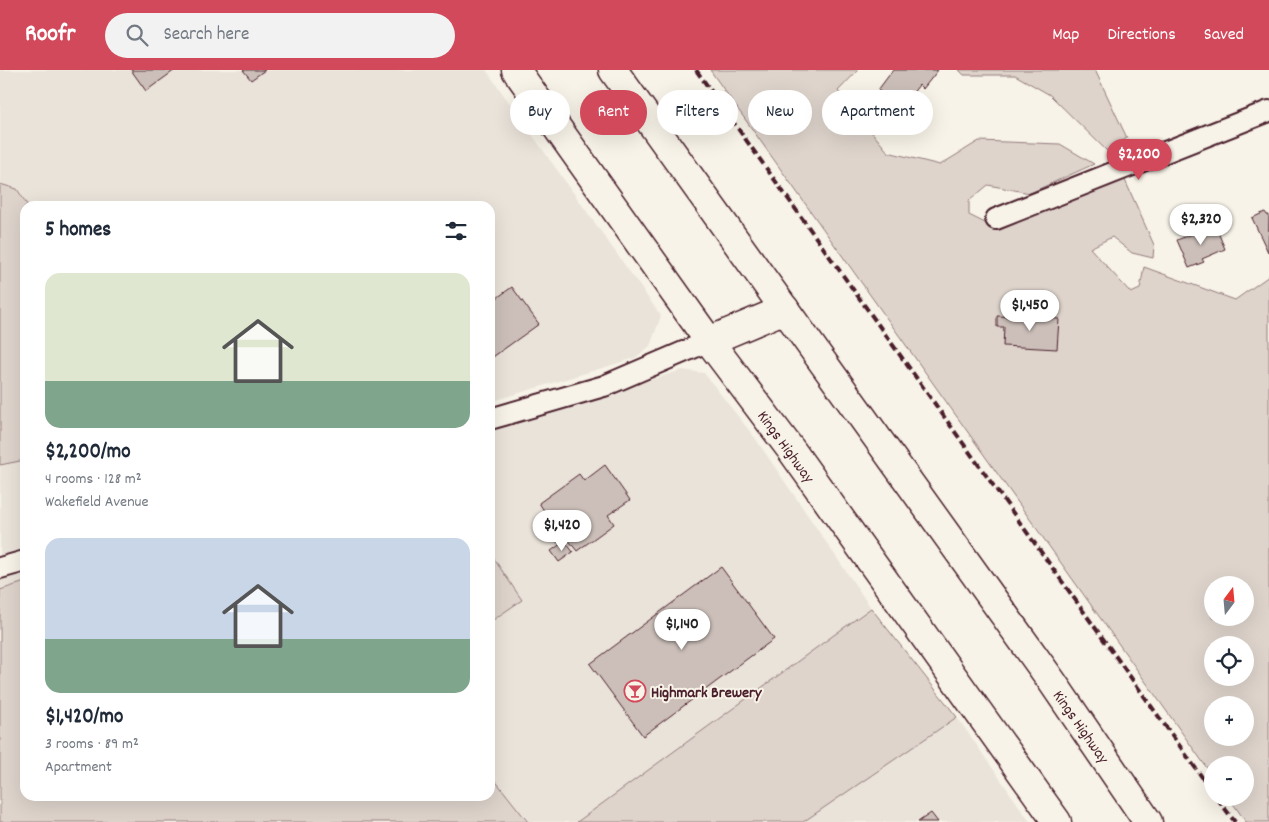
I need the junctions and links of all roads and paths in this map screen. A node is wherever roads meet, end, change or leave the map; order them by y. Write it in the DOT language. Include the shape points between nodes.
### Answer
graph roads {
  1 [pos="516,70"];
  2 [pos="613,70"];
  3 [pos="1269,111"];
  4 [pos="996,219"];
  5 [pos="784,309"];
  6 [pos="709,341"];
  7 [pos="495,418"];
  8 [pos="20,562"];
  9 [pos="0,568"];
  10 [pos="1057,822"];
  11 [pos="1148,822"];
  1 -- 6 [label="highway, Kings Highway"];
  2 -- 5 [label="highway, Kings Highway"];
  3 -- 4 [label="street"];
  5 -- 6 [label="highway"];
  5 -- 11 [label="highway, Kings Highway" via="1045,672"];
  6 -- 7 [label="street" via="604,386"];
  6 -- 10 [label="highway, Kings Highway" via="792,451"];
  8 -- 9 [label="street"];
}
